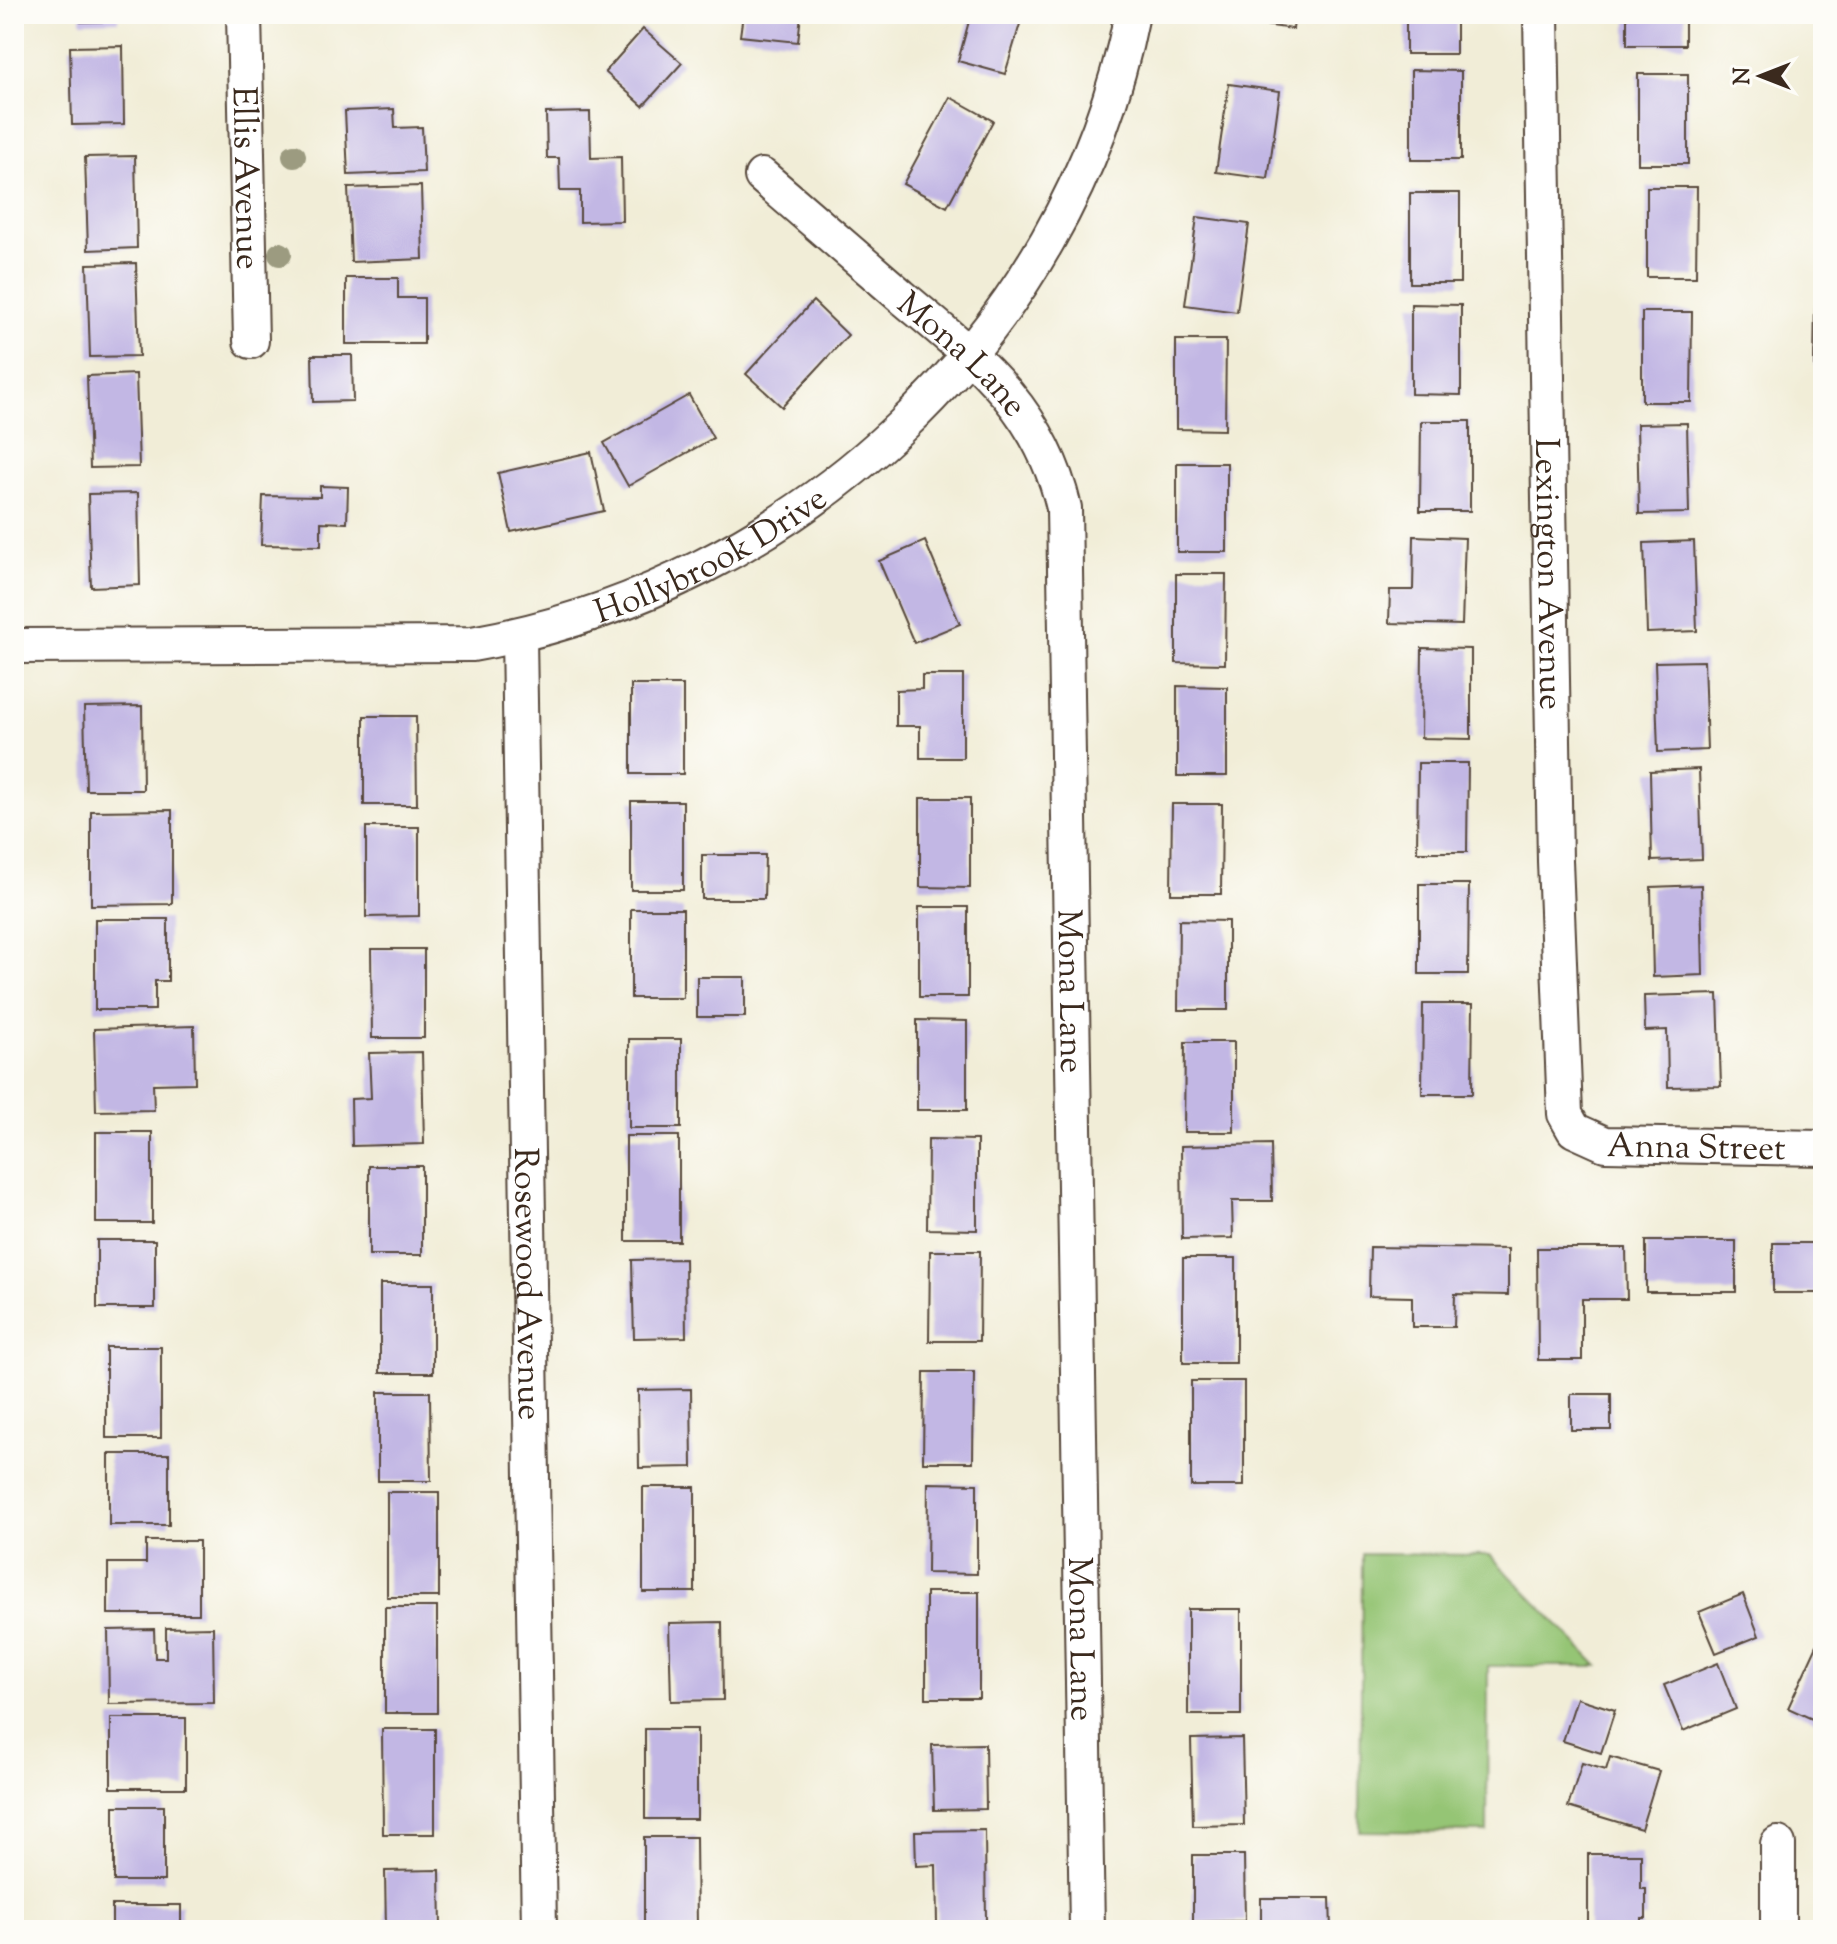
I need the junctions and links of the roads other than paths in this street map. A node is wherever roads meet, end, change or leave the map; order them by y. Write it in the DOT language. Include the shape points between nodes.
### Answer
graph roads {
  1 [pos="244,14"];
  2 [pos="1132,14"];
  3 [pos="1541,14"];
  4 [pos="762,176"];
  5 [pos="251,341"];
  6 [pos="970,355"];
  7 [pos="519,636"];
  8 [pos="14,646"];
  9 [pos="1574,1130"];
  10 [pos="1823,1148"];
  11 [pos="1778,1844"];
  12 [pos="539,1930"];
  13 [pos="1087,1930"];
  14 [pos="1778,1930"];
  1 -- 5 [label="street, Ellis Avenue"];
  2 -- 6 [label="street, Hollybrook Drive" via="1110,104 1068,204 1013,298"];
  3 -- 9 [label="street, Lexington Avenue" via="1562,1103"];
  4 -- 6 [label="street, Mona Lane"];
  6 -- 7 [label="street, Hollybrook Drive" via="889,440 745,544 629,601"];
  6 -- 13 [label="street, Mona Lane" via="1036,432 1064,508"];
  7 -- 8 [label="street, Hollybrook Drive" via="472,644"];
  7 -- 12 [label="street, Rosewood Avenue"];
  9 -- 10 [label="street, Anna Street" via="1623,1146"];
  11 -- 14 [label="street"];
}
